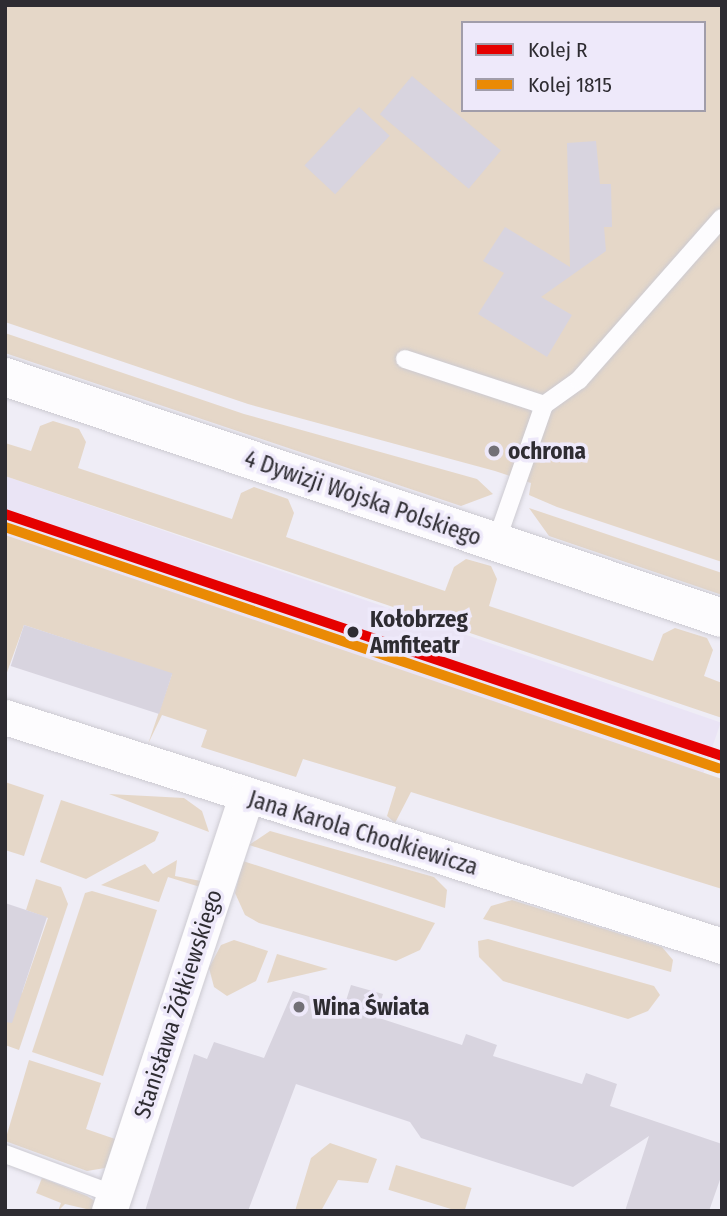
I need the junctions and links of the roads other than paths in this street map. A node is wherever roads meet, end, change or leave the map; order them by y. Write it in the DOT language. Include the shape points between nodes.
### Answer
graph roads {
  1 [pos="722,218"];
  2 [pos="405,359"];
  3 [pos="5,377"];
  4 [pos="544,405"];
  5 [pos="496,542"];
  6 [pos="722,618"];
  7 [pos="5,717"];
  8 [pos="246,796"];
  9 [pos="722,946"];
  10 [pos="5,1154"];
  11 [pos="112,1203"];
  1 -- 4 [label="lane" via="579,380"];
  2 -- 4 [label="lane"];
  3 -- 5 [label="street, 4 Dywizji Wojska Polskiego"];
  4 -- 5 [label="lane"];
  5 -- 6 [label="street, 4 Dywizji Wojska Polskiego"];
  7 -- 8 [label="street, Jana Karola Chodkiewicza"];
  8 -- 9 [label="street, Jana Karola Chodkiewicza"];
  8 -- 11 [label="street, Stanisława Żółkiewskiego"];
  10 -- 11 [label="lane"];
}
